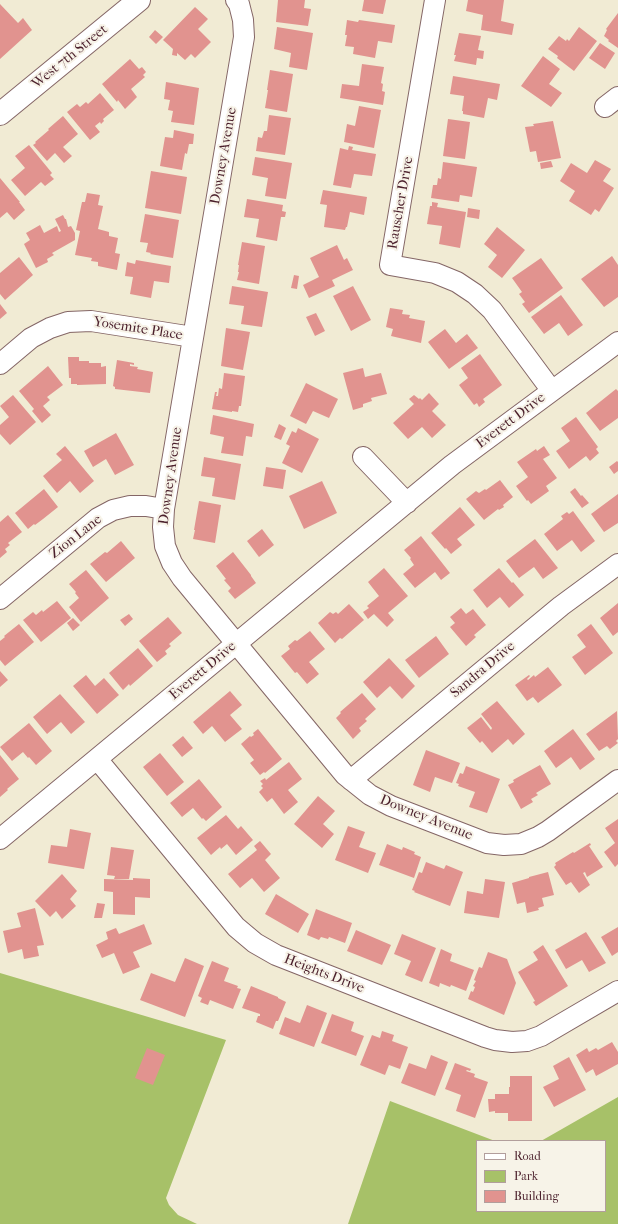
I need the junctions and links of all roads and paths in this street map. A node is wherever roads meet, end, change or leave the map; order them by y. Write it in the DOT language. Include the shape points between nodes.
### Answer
graph roads {
  1 [pos="139,0"];
  2 [pos="236,0"];
  3 [pos="435,0"];
  4 [pos="1,111"];
  5 [pos="194,337"];
  6 [pos="618,342"];
  7 [pos="0,364"];
  8 [pos="552,391"];
  9 [pos="363,457"];
  10 [pos="407,503"];
  11 [pos="164,509"];
  12 [pos="618,564"];
  13 [pos="0,599"];
  14 [pos="236,644"];
  15 [pos="97,760"];
  16 [pos="351,780"];
  17 [pos="618,780"];
  18 [pos="0,839"];
  19 [pos="618,991"];
  1 -- 4 [label="main road, West 7th Street"];
  2 -- 5 [label="street, Downey Avenue" via="243,20 244,37"];
  3 -- 8 [label="street, Rauscher Drive" via="390,265 435,273 457,282 475,294 492,310"];
  5 -- 7 [label="street, Yosemite Place" via="90,321 68,322 31,338"];
  5 -- 11 [label="street, Downey Avenue"];
  6 -- 8 [label="street, Everett Drive"];
  8 -- 10 [label="street, Everett Drive" via="452,465"];
  9 -- 10 [label="street"];
  10 -- 14 [label="street, Everett Drive"];
  11 -- 13 [label="street, Zion Lane" via="130,506 113,510 98,518"];
  11 -- 14 [label="street, Downey Avenue" via="162,526 165,546 172,563"];
  12 -- 16 [label="street, Sandra Drive" via="561,606"];
  14 -- 15 [label="street, Everett Drive"];
  14 -- 16 [label="street, Downey Avenue"];
  15 -- 18 [label="street, Everett Drive"];
  15 -- 19 [label="street, Heights Drive" via="236,927 255,943 276,955 485,1037 512,1042 527,1041 541,1036"];
  16 -- 17 [label="street, Downey Avenue" via="370,795 392,806 487,843 504,845 521,844 538,837"];
}
